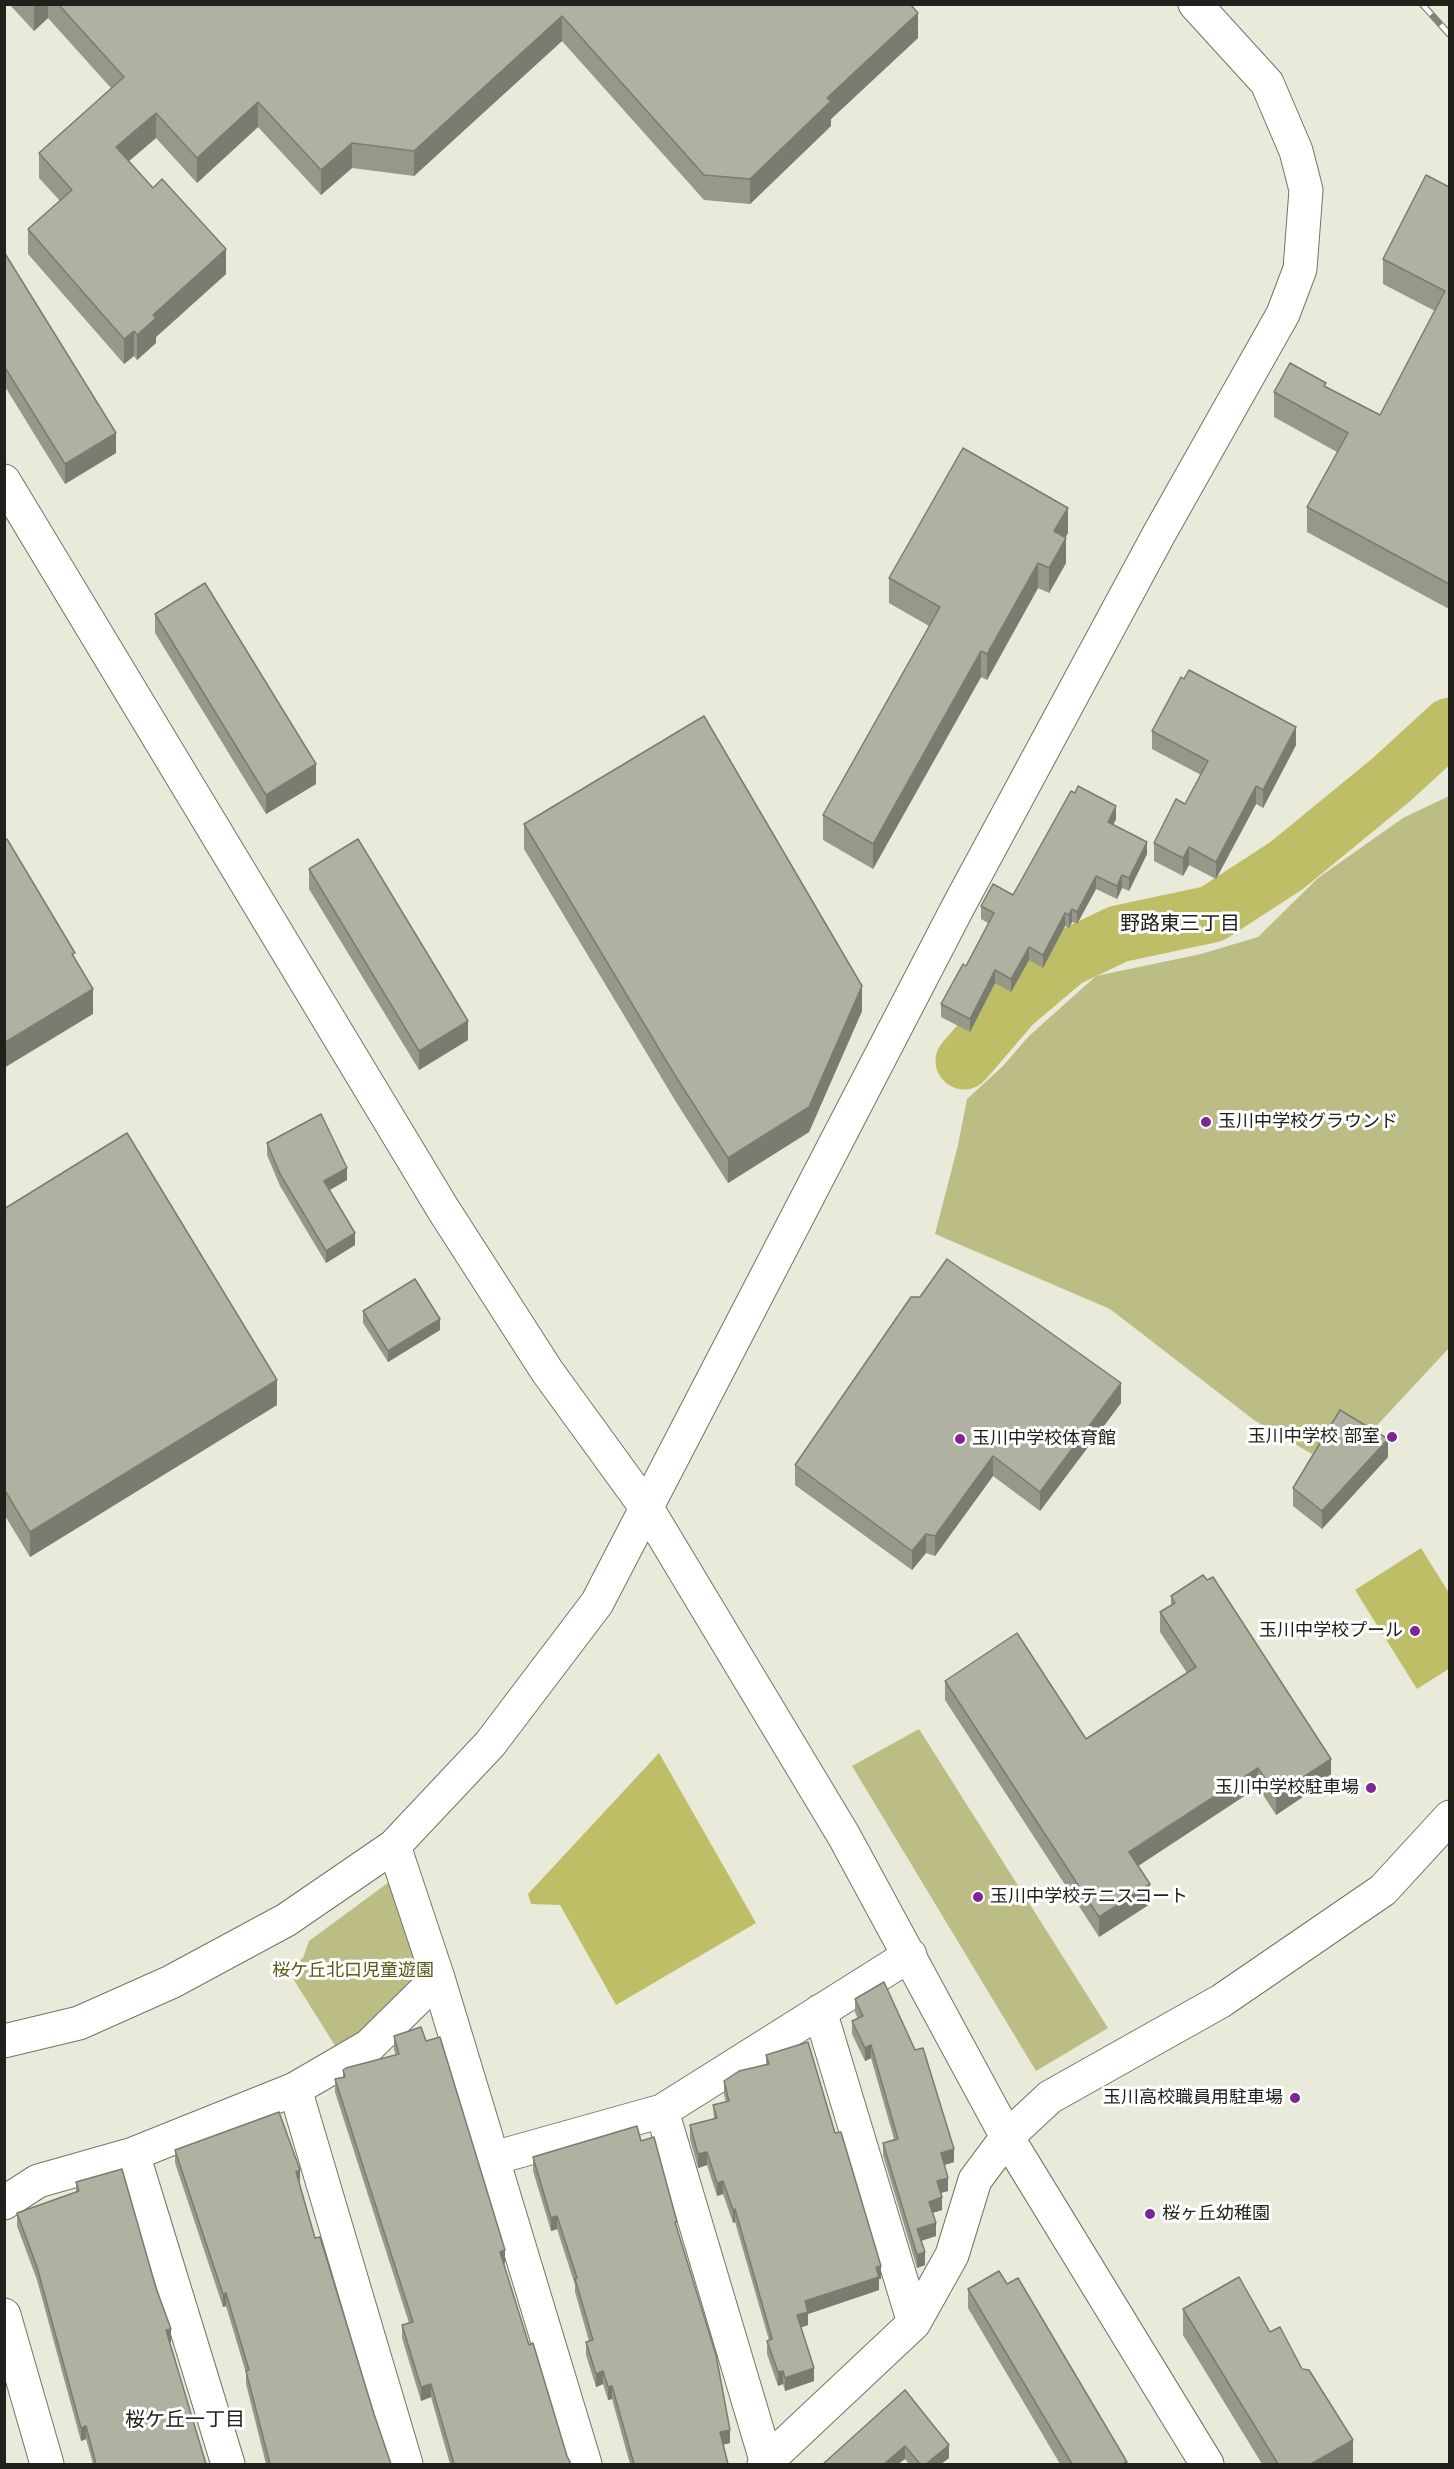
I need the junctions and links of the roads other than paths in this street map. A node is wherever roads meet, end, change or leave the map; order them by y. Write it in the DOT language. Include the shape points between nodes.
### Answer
graph roads {
  1 [pos="1195,4"];
  2 [pos="4,481"];
  3 [pos="648,1510"];
  4 [pos="1449,1817"];
  5 [pos="394,1845"];
  6 [pos="910,1955"];
  7 [pos="438,1978"];
  8 [pos="820,2011"];
  9 [pos="6,2038"];
  10 [pos="296,2089"];
  11 [pos="662,2111"];
  12 [pos="1006,2137"];
  13 [pos="133,2154"];
  14 [pos="494,2158"];
  15 [pos="4,2203"];
  16 [pos="4,2315"];
  17 [pos="914,2324"];
  18 [pos="39,2461"];
  19 [pos="765,2462"];
  20 [pos="228,2464"];
  21 [pos="406,2464"];
  22 [pos="585,2464"];
  23 [pos="1207,2464"];
  1 -- 3 [label="street" via="1267,83 1296,151 1306,190 1300,269 1283,314 1159,534 958,907"];
  2 -- 3 [label="street" via="443,1209 547,1371"];
  3 -- 5 [label="street" via="597,1603 490,1744"];
  3 -- 6 [label="street" via="844,1836"];
  4 -- 12 [label="street" via="1383,1890 1221,2001 1050,2097"];
  5 -- 7 [label="street"];
  5 -- 9 [label="street" via="286,1920 171,1982 79,2023"];
  6 -- 8 [label="street"];
  6 -- 12 [label="street"];
  7 -- 10 [label="street" via="369,2046"];
  7 -- 14 [label="street"];
  8 -- 11 [label="street"];
  8 -- 17 [label="street"];
  10 -- 13 [label="street"];
  10 -- 21 [label="street"];
  11 -- 14 [label="street"];
  11 -- 19 [label="street"];
  12 -- 17 [label="street" via="975,2180 952,2255"];
  12 -- 23 [label="street"];
  13 -- 15 [label="street" via="38,2181"];
  13 -- 20 [label="street"];
  14 -- 22 [label="street"];
  16 -- 18 [label="street"];
  17 -- 19 [label="street"];
}
